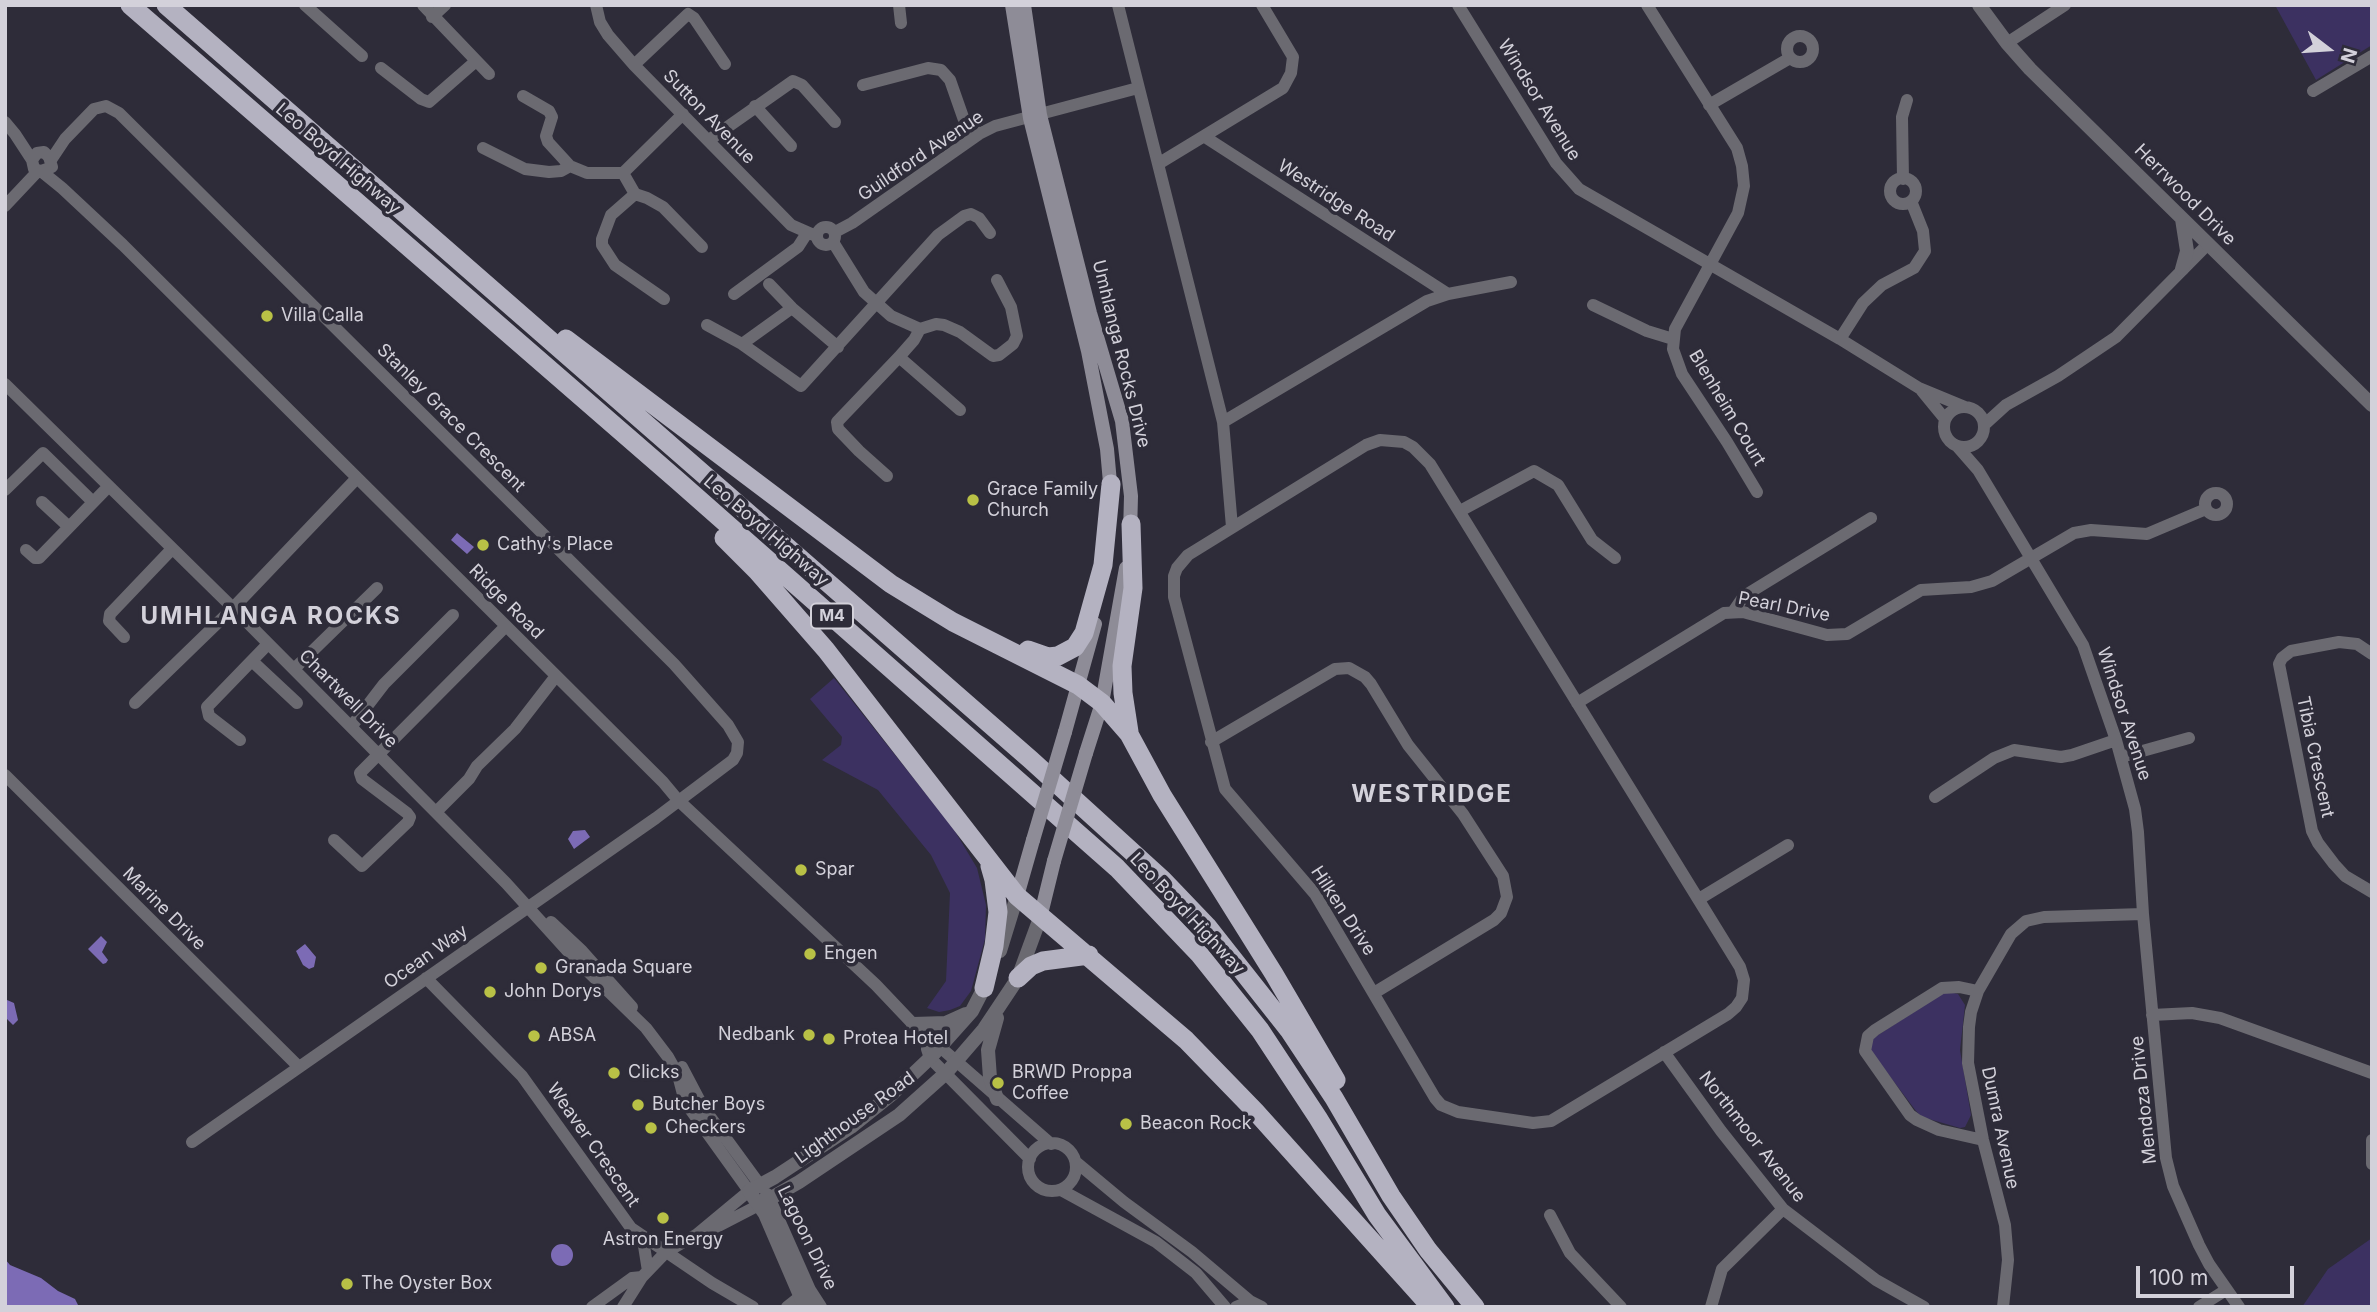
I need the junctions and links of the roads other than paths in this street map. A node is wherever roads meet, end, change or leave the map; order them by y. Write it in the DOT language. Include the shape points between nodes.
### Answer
graph roads {
  1 [pos="130,5"];
  2 [pos="166,5"];
  3 [pos="423,5"];
  4 [pos="445,5"];
  5 [pos="596,5"];
  6 [pos="899,5"];
  7 [pos="1012,5"];
  8 [pos="1024,5"];
  9 [pos="1118,5"];
  10 [pos="1262,5"];
  11 [pos="1458,5"];
  12 [pos="1647,5"];
  13 [pos="1979,5"];
  14 [pos="2065,5"];
  15 [pos="311,7"];
  16 [pos="432,17"];
  17 [pos="901,23"];
  18 [pos="2007,43"];
  19 [pos="362,56"];
  20 [pos="2372,56"];
  21 [pos="1790,58"];
  22 [pos="476,61"];
  23 [pos="725,64"];
  24 [pos="634,65"];
  25 [pos="381,68"];
  26 [pos="489,74"];
  27 [pos="863,85"];
  28 [pos="1138,88"];
  29 [pos="2313,91"];
  30 [pos="523,96"];
  31 [pos="1907,100"];
  32 [pos="1709,105"];
  33 [pos="754,106"];
  34 [pos="682,114"];
  35 [pos="1035,116"];
  36 [pos="5,122"];
  37 [pos="835,122"];
  38 [pos="979,134"];
  39 [pos="1205,137"];
  40 [pos="709,140"];
  41 [pos="791,146"];
  42 [pos="483,148"];
  43 [pos="41,162"];
  44 [pos="1158,164"];
  45 [pos="570,166"];
  46 [pos="624,173"];
  47 [pos="1903,178"];
  48 [pos="635,194"];
  49 [pos="1911,201"];
  50 [pos="5,206"];
  51 [pos="2181,218"];
  52 [pos="990,233"];
  53 [pos="812,234"];
  54 [pos="834,237"];
  55 [pos="438,243"];
  56 [pos="2208,244"];
  57 [pos="702,247"];
  58 [pos="1710,266"];
  59 [pos="2182,269"];
  60 [pos="997,281"];
  61 [pos="1511,282"];
  62 [pos="769,284"];
  63 [pos="734,294"];
  64 [pos="1448,294"];
  65 [pos="664,299"];
  66 [pos="877,303"];
  67 [pos="1593,305"];
  68 [pos="792,308"];
  69 [pos="707,325"];
  70 [pos="920,329"];
  71 [pos="1673,339"];
  72 [pos="1840,339"];
  73 [pos="514,341"];
  74 [pos="742,344"];
  75 [pos="838,347"];
  76 [pos="899,357"];
  77 [pos="5,384"];
  78 [pos="1919,388"];
  79 [pos="2006,405"];
  80 [pos="2372,405"];
  81 [pos="1969,408"];
  82 [pos="960,410"];
  83 [pos="1945,419"];
  84 [pos="1223,422"];
  85 [pos="1984,425"];
  86 [pos="1976,443"];
  87 [pos="1957,446"];
  88 [pos="1978,470"];
  89 [pos="887,476"];
  90 [pos="357,478"];
  91 [pos="1111,484"];
  92 [pos="109,486"];
  93 [pos="5,490"];
  94 [pos="1757,492"];
  95 [pos="42,502"];
  96 [pos="93,502"];
  97 [pos="2206,509"];
  98 [pos="1460,511"];
  99 [pos="1871,518"];
  100 [pos="1131,524"];
  101 [pos="69,527"];
  102 [pos="1233,527"];
  103 [pos="172,549"];
  104 [pos="26,550"];
  105 [pos="1615,558"];
  106 [pos="2032,558"];
  107 [pos="891,584"];
  108 [pos="377,588"];
  109 [pos="233,608"];
  110 [pos="1733,612"];
  111 [pos="453,615"];
  112 [pos="506,626"];
  113 [pos="124,636"];
  114 [pos="268,644"];
  115 [pos="2372,654"];
  116 [pos="252,660"];
  117 [pos="294,669"];
  118 [pos="556,676"];
  119 [pos="1078,685"];
  120 [pos="135,703"];
  121 [pos="297,703"];
  122 [pos="1102,703"];
  123 [pos="1577,703"];
  124 [pos="351,727"];
  125 [pos="1129,734"];
  126 [pos="2189,738"];
  127 [pos="240,740"];
  128 [pos="2116,740"];
  129 [pos="1211,742"];
  130 [pos="377,754"];
  131 [pos="2120,757"];
  132 [pos="5,775"];
  133 [pos="1935,797"];
  134 [pos="678,800"];
  135 [pos="436,813"];
  136 [pos="334,840"];
  137 [pos="1788,845"];
  138 [pos="987,858"];
  139 [pos="2372,892"];
  140 [pos="1017,896"];
  141 [pos="1699,899"];
  142 [pos="531,907"];
  143 [pos="2143,914"];
  144 [pos="1040,918"];
  145 [pos="1089,955"];
  146 [pos="426,978"];
  147 [pos="1018,978"];
  148 [pos="984,988"];
  149 [pos="1978,990"];
  150 [pos="1374,993"];
  151 [pos="1003,1000"];
  152 [pos="972,1011"];
  153 [pos="2152,1015"];
  154 [pos="913,1024"];
  155 [pos="1664,1052"];
  156 [pos="935,1053"];
  157 [pos="957,1062"];
  158 [pos="299,1068"];
  159 [pos="946,1073"];
  160 [pos="2372,1073"];
  161 [pos="997,1099"];
  162 [pos="1983,1140"];
  163 [pos="2372,1140"];
  164 [pos="192,1142"];
  165 [pos="1051,1143"];
  166 [pos="1030,1159"];
  167 [pos="1076,1162"];
  168 [pos="2372,1164"];
  169 [pos="799,1182"];
  170 [pos="754,1188"];
  171 [pos="1061,1190"];
  172 [pos="765,1202"];
  173 [pos="1783,1209"];
  174 [pos="1550,1215"];
  175 [pos="784,1230"];
  176 [pos="639,1234"];
  177 [pos="696,1235"];
  178 [pos="666,1252"];
  179 [pos="645,1274"];
  180 [pos="2225,1290"];
  181 [pos="805,1298"];
  182 [pos="1250,1301"];
  183 [pos="592,1307"];
  184 [pos="623,1307"];
  185 [pos="753,1307"];
  186 [pos="787,1307"];
  187 [pos="820,1307"];
  188 [pos="1225,1307"];
  189 [pos="1236,1307"];
  190 [pos="1262,1307"];
  191 [pos="1431,1307"];
  192 [pos="1446,1307"];
  193 [pos="1475,1307"];
  194 [pos="1482,1307"];
  195 [pos="1621,1307"];
  196 [pos="1711,1307"];
  197 [pos="1924,1307"];
  198 [pos="2003,1307"];
  199 [pos="2199,1307"];
  200 [pos="2239,1307"];
  1 -- 73 [label="highway, Leo Boyd Highway / M4"];
  2 -- 55 [label="highway, Leo Boyd Highway / M4"];
  3 -- 16 [label="street"];
  4 -- 16 [label="street"];
  5 -- 24 [label="street, Sutton Avenue" via="608,35"];
  6 -- 17 [label="street"];
  7 -- 35 [label="main road, Umhlanga Rocks Drive"];
  8 -- 35 [label="main road, Umhlanga Rocks Drive"];
  9 -- 28 [label="street"];
  10 -- 39 [label="street" via="1293,57 1290,77 1280,91"];
  11 -- 58 [label="street, Windsor Avenue" via="1567,178"];
  12 -- 32 [label="street"];
  13 -- 18 [label="street, Herrwood Drive"];
  14 -- 18 [label="street"];
  15 -- 19 [label="street"];
  16 -- 22 [label="street"];
  18 -- 51 [label="street, Herrwood Drive"];
  20 -- 29 [label="street"];
  21 -- 32 [label="street"];
  22 -- 25 [label="street" via="429,102"];
  22 -- 26 [label="street"];
  23 -- 24 [label="street" via="688,14"];
  24 -- 34 [label="street, Sutton Avenue"];
  27 -- 38 [label="street" via="928,68 941,70 950,80 964,120"];
  28 -- 35 [label="street"];
  28 -- 44 [label="street"];
  30 -- 45 [label="street" via="551,114 546,140"];
  31 -- 47 [label="street" via="1902,117"];
  32 -- 58 [label="street" via="1737,148 1744,186 1738,213"];
  33 -- 37 [label="street" via="795,81"];
  33 -- 40 [label="street"];
  33 -- 41 [label="street"];
  34 -- 40 [label="street, Sutton Avenue"];
  34 -- 46 [label="street"];
  35 -- 38 [label="street, Guildford Avenue"];
  35 -- 91 [label="main road, Umhlanga Rocks Drive" via="1085,339"];
  35 -- 100 [label="main road, Umhlanga Rocks Drive" via="1122,421"];
  36 -- 43 [label="street, Ridge Road"];
  38 -- 54 [label="street, Guildford Avenue"];
  39 -- 44 [label="street"];
  39 -- 64 [label="street, Westridge Road"];
  40 -- 53 [label="street, Sutton Avenue" via="791,225"];
  42 -- 45 [label="street" via="524,169 550,172"];
  43 -- 50 [label="street, Stanley Grace Crescent"];
  43 -- 90 [label="street, Ridge Road" via="62,188"];
  43 -- 134 [label="street, Stanley Grace Crescent" via="94,109 106,106 120,113 683,674 728,725 739,747 733,760"];
  44 -- 84 [label="street"];
  45 -- 46 [label="street" via="587,173"];
  46 -- 48 [label="street"];
  47 -- 49 [label="street" via="1912,181 1916,189"];
  47 -- 49 [label="street" via="1895,181 1890,194 1899,204"];
  48 -- 57 [label="street" via="663,207"];
  48 -- 65 [label="street" via="611,215 602,245 615,265"];
  49 -- 72 [label="street" via="1925,251 1914,268 1882,285 1863,303"];
  51 -- 56 [label="street, Herrwood Drive"];
  51 -- 59 [label="street" via="2187,251"];
  52 -- 66 [label="street" via="976,215 964,216 938,236"];
  53 -- 54 [label="street, Sutton Avenue" via="826,245"];
  53 -- 63 [label="street"];
  54 -- 66 [label="street" via="858,285"];
  55 -- 107 [label="highway"];
  55 -- 193 [label="highway, Leo Boyd Highway / M4" via="1041,768 1163,880 1207,926 1289,1030 1391,1196"];
  56 -- 59 [label="street"];
  56 -- 80 [label="street, Herrwood Drive"];
  58 -- 71 [label="street, Blenheim Court"];
  58 -- 72 [label="street, Windsor Avenue"];
  59 -- 79 [label="street" via="2116,337"];
  60 -- 70 [label="street" via="1011,307 1017,336 999,355 987,354 944,325"];
  61 -- 64 [label="street"];
  62 -- 68 [label="street"];
  64 -- 84 [label="street" via="1402,314"];
  66 -- 70 [label="street" via="901,322"];
  66 -- 75 [label="street"];
  67 -- 71 [label="street"];
  68 -- 74 [label="street"];
  68 -- 75 [label="street"];
  69 -- 74 [label="street"];
  70 -- 76 [label="street"];
  71 -- 94 [label="street, Blenheim Court" via="1682,374"];
  72 -- 78 [label="street, Windsor Avenue"];
  73 -- 138 [label="highway" via="757,570 859,691"];
  73 -- 192 [label="highway, Leo Boyd Highway / M4" via="1006,769 1151,902 1259,1030 1377,1215"];
  74 -- 75 [label="street" via="801,386"];
  76 -- 82 [label="street"];
  76 -- 89 [label="street" via="836,424"];
  77 -- 92 [label="street, Chartwell Drive"];
  78 -- 81 [label="street, Windsor Avenue"];
  78 -- 83 [label="street, Windsor Avenue"];
  79 -- 81 [label="street"];
  79 -- 85 [label="street"];
  81 -- 83 [label="street" via="1954,409"];
  81 -- 85 [label="street" via="1979,413"];
  83 -- 87 [label="street" via="1947,438"];
  84 -- 102 [label="street"];
  85 -- 86 [label="street"];
  86 -- 87 [label="street"];
  86 -- 88 [label="street, Windsor Avenue"];
  87 -- 88 [label="street, Windsor Avenue"];
  88 -- 106 [label="street, Windsor Avenue"];
  90 -- 109 [label="street"];
  90 -- 112 [label="street, Ridge Road"];
  91 -- 107 [label="highway" via="1105,553 1092,607 1080,640 1064,654 1037,654"];
  91 -- 119 [label="main road, Umhlanga Rocks Drive" via="1107,574"];
  92 -- 96 [label="street"];
  92 -- 103 [label="street, Chartwell Drive"];
  93 -- 96 [label="street" via="43,453"];
  95 -- 101 [label="street"];
  96 -- 101 [label="street"];
  97 -- 106 [label="street, Pearl Drive" via="2147,534 2083,530"];
  98 -- 102 [label="street, Hilken Drive" via="1421,454 1404,442 1380,440"];
  98 -- 105 [label="street" via="1534,471 1558,485 1592,540"];
  98 -- 123 [label="street, Hilken Drive"];
  99 -- 110 [label="street" via="1744,596"];
  100 -- 122 [label="main road, Umhlanga Rocks Drive"];
  100 -- 125 [label="highway" via="1133,588 1122,673"];
  101 -- 104 [label="street" via="39,558"];
  102 -- 129 [label="street, Hilken Drive" via="1182,560 1172,585"];
  103 -- 109 [label="street, Chartwell Drive"];
  103 -- 113 [label="street" via="110,614 109,621"];
  106 -- 110 [label="street, Pearl Drive" via="1981,585 1921,590 1847,634 1817,633"];
  106 -- 128 [label="street, Windsor Avenue" via="2083,645"];
  107 -- 119 [label="highway" via="953,622"];
  108 -- 117 [label="street"];
  109 -- 114 [label="street, Chartwell Drive"];
  109 -- 120 [label="street"];
  110 -- 123 [label="street, Pearl Drive" via="1714,618"];
  111 -- 124 [label="street" via="384,684"];
  112 -- 118 [label="street, Ridge Road"];
  112 -- 130 [label="street"];
  114 -- 116 [label="street"];
  114 -- 117 [label="street, Chartwell Drive"];
  115 -- 139 [label="street, Tibia Crescent" via="2357,644 2339,642 2291,651 2282,658 2280,673 2312,831 2334,864"];
  116 -- 121 [label="street"];
  116 -- 127 [label="street" via="207,707 209,716"];
  117 -- 124 [label="street, Chartwell Drive"];
  118 -- 134 [label="street, Ridge Road"];
  118 -- 135 [label="street" via="516,729"];
  119 -- 122 [label="highway"];
  119 -- 140 [label="main road, Umhlanga Rocks Drive, bridge"];
  122 -- 125 [label="highway"];
  122 -- 144 [label="main road, Umhlanga Rocks Drive, bridge"];
  123 -- 141 [label="street, Hilken Drive"];
  124 -- 130 [label="street, Chartwell Drive"];
  125 -- 194 [label="highway" via="1405,1201"];
  126 -- 131 [label="street"];
  128 -- 131 [label="street, Windsor Avenue"];
  128 -- 133 [label="street" via="2061,757 2014,751 1994,758"];
  129 -- 150 [label="street, Hilken Drive" via="1229,795 1315,894"];
  129 -- 150 [label="street" via="1335,669 1349,668 1371,684 1408,744 1463,814 1507,887 1501,913"];
  130 -- 135 [label="street, Chartwell Drive"];
  130 -- 136 [label="street" via="360,777 407,813 408,822 362,866"];
  131 -- 143 [label="street, Windsor Avenue" via="2135,809"];
  132 -- 158 [label="street, Marine Drive"];
  134 -- 142 [label="street, Ocean Way"];
  134 -- 154 [label="street, Ridge Road"];
  135 -- 142 [label="street, Chartwell Drive"];
  137 -- 141 [label="street"];
  138 -- 140 [label="highway"];
  138 -- 148 [label="highway" via="998,912"];
  140 -- 144 [label="highway"];
  140 -- 148 [label="street, Lighthouse Road"];
  141 -- 155 [label="street, Hilken Drive" via="1740,967 1745,990 1736,1007"];
  142 -- 146 [label="street, Ocean Way"];
  142 -- 170 [label="street, Chartwell Drive" via="582,951 658,1031"];
  143 -- 149 [label="street, Dumra Avenue" via="2026,921 2011,934"];
  143 -- 153 [label="street, Mendoza Drive"];
  144 -- 145 [label="highway"];
  144 -- 147 [label="street, Lighthouse Road"];
  145 -- 147 [label="highway" via="1043,961"];
  145 -- 191 [label="highway" via="1186,1040 1255,1111"];
  146 -- 158 [label="street, Ocean Way"];
  146 -- 176 [label="street, Weaver Crescent" via="522,1076 624,1220"];
  147 -- 151 [label="street, Lighthouse Road"];
  148 -- 152 [label="street, Lighthouse Road"];
  149 -- 162 [label="street, Dumra Avenue" via="1967,1046"];
  149 -- 162 [label="street" via="1942,988 1875,1030 1868,1036 1865,1051 1910,1115 1939,1130"];
  150 -- 155 [label="street, Hilken Drive" via="1435,1098 1458,1112 1533,1123 1551,1121"];
  151 -- 157 [label="street, Lighthouse Road"];
  151 -- 161 [label="street" via="988,1050"];
  152 -- 154 [label="street" via="946,1023"];
  152 -- 156 [label="street, Lighthouse Road"];
  153 -- 160 [label="street" via="2192,1013 2220,1018"];
  153 -- 180 [label="street, Mendoza Drive" via="2165,1158 2183,1211"];
  154 -- 156 [label="street, Ridge Road"];
  155 -- 173 [label="street, Northmoor Avenue"];
  156 -- 157 [label="street"];
  156 -- 159 [label="street"];
  156 -- 170 [label="street, Lighthouse Road" via="850,1127"];
  157 -- 159 [label="street, Lighthouse Road"];
  157 -- 161 [label="street"];
  158 -- 164 [label="street, Ocean Way"];
  159 -- 166 [label="street"];
  159 -- 169 [label="street, Lighthouse Road" via="899,1115"];
  161 -- 165 [label="street"];
  162 -- 198 [label="street, Dumra Avenue" via="2005,1225 2008,1270"];
  163 -- 168 [label="street"];
  165 -- 166 [label="street" via="1038,1148"];
  165 -- 167 [label="street" via="1064,1146"];
  166 -- 171 [label="street" via="1029,1173 1036,1185 1048,1191"];
  167 -- 171 [label="street" via="1072,1182"];
  167 -- 182 [label="street"];
  169 -- 172 [label="street, Lighthouse Road"];
  169 -- 175 [label="street" via="784,1209"];
  170 -- 172 [label="street, Lagoon Drive"];
  170 -- 177 [label="street, Lighthouse Road"];
  171 -- 188 [label="street" via="1156,1242 1196,1273"];
  172 -- 175 [label="street, Lagoon Drive"];
  172 -- 177 [label="street, Lighthouse Road"];
  172 -- 181 [label="street, Lagoon Drive"];
  173 -- 196 [label="street" via="1722,1269"];
  173 -- 197 [label="street, Northmoor Avenue" via="1876,1280"];
  174 -- 195 [label="street" via="1570,1253"];
  175 -- 181 [label="street, Lagoon Drive"];
  176 -- 178 [label="street, Weaver Crescent"];
  176 -- 179 [label="street"];
  177 -- 178 [label="street, Lighthouse Road"];
  178 -- 179 [label="street, Lighthouse Road"];
  178 -- 185 [label="street, Weaver Crescent"];
  179 -- 183 [label="street"];
  179 -- 184 [label="street"];
  180 -- 199 [label="street"];
  180 -- 200 [label="street, Mendoza Drive"];
  181 -- 186 [label="street"];
  181 -- 187 [label="street, Lagoon Drive"];
  182 -- 189 [label="street"];
  182 -- 190 [label="street"];
}
